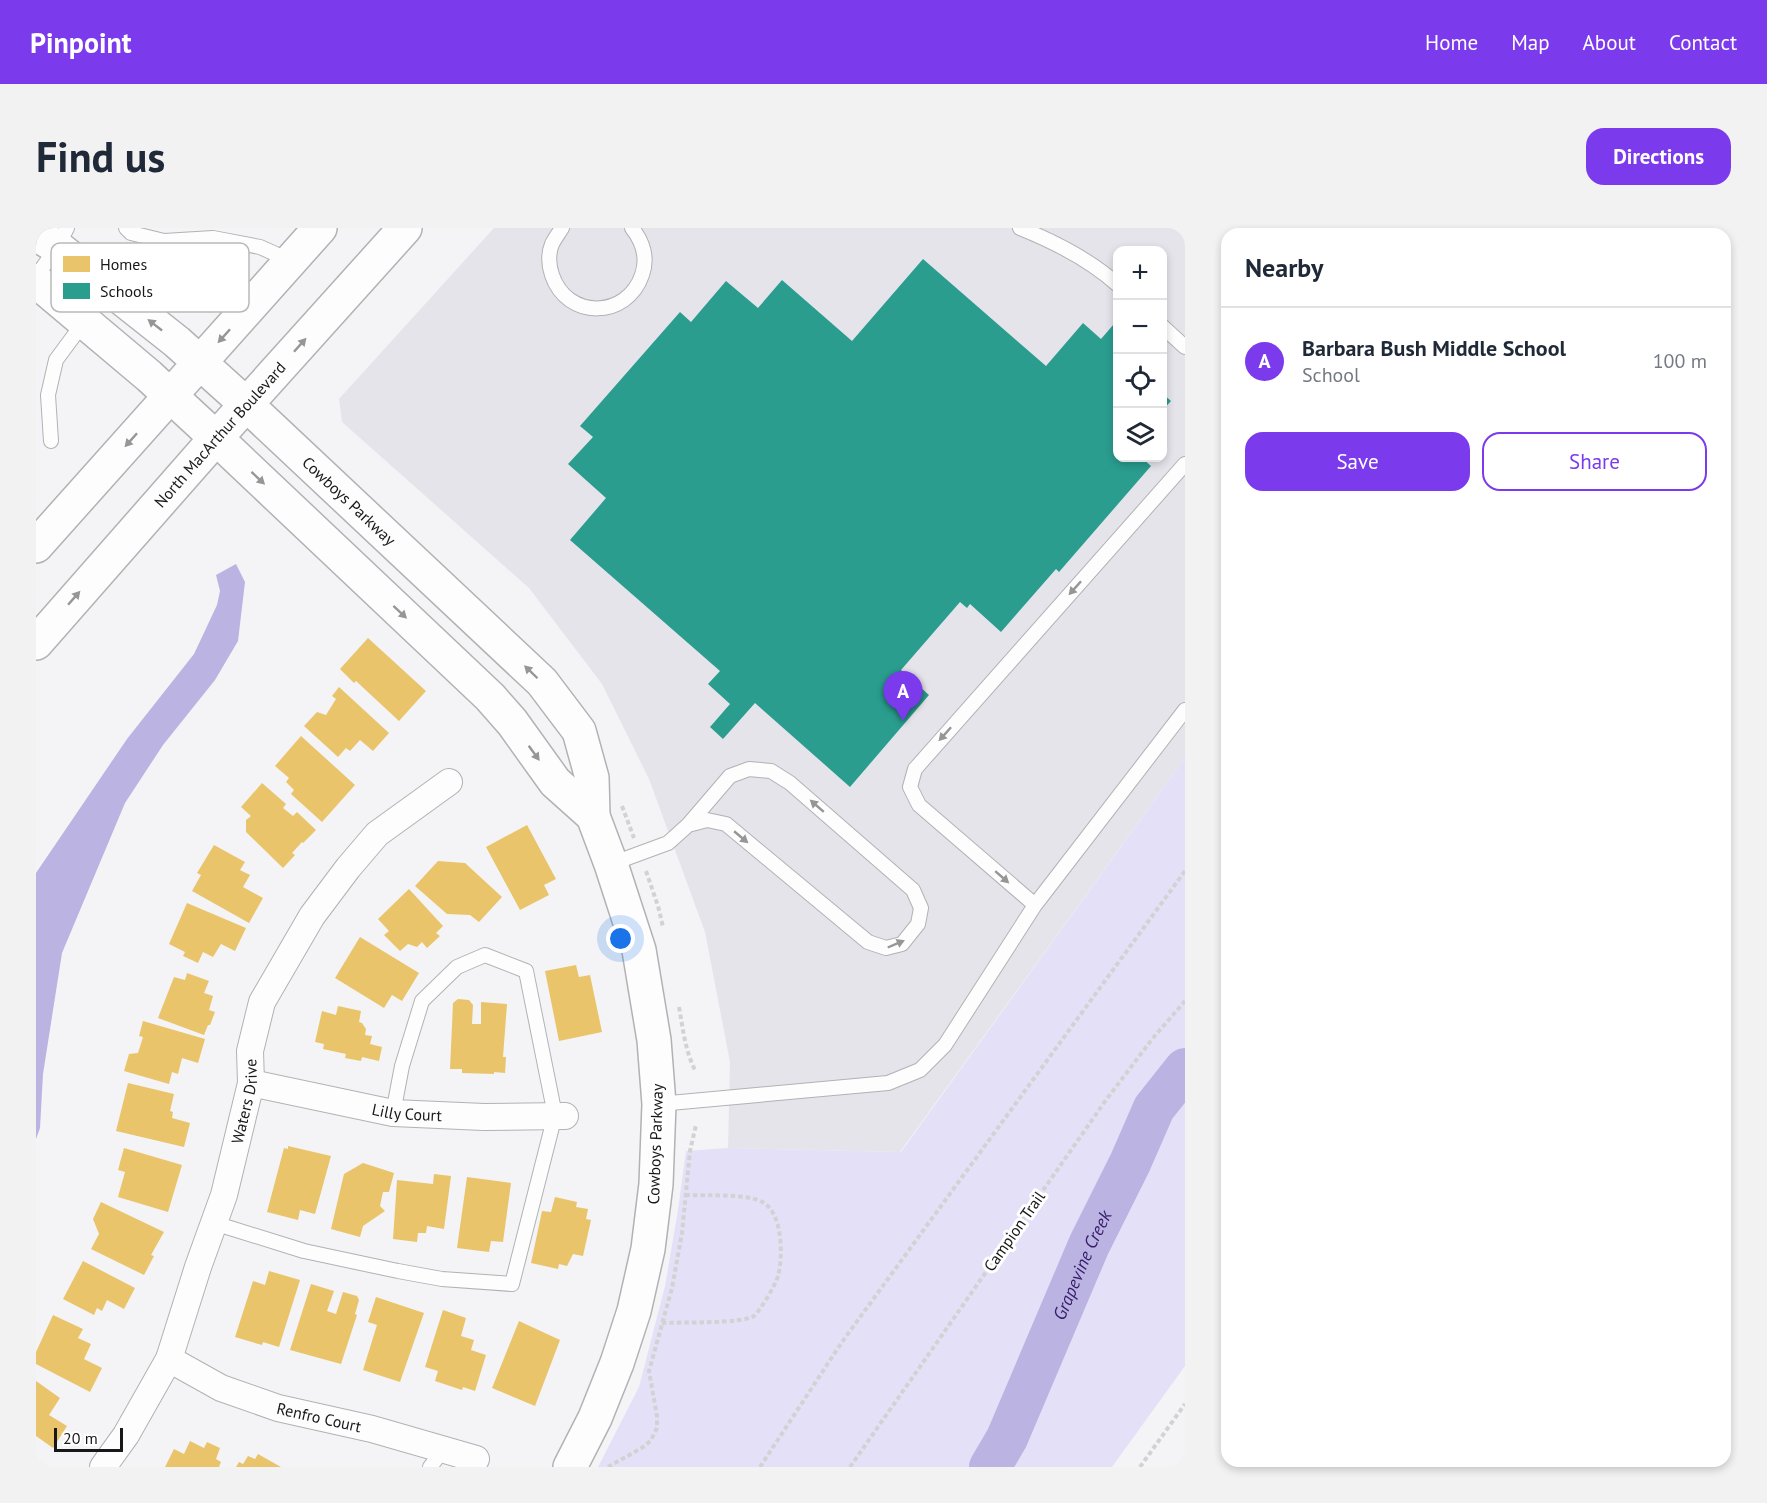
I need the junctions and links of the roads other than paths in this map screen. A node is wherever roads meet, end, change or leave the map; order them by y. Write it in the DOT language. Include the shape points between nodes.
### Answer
graph roads {
  1 [pos="126,228"];
  2 [pos="320,228"];
  3 [pos="405,228"];
  4 [pos="562,228"];
  5 [pos="634,228"];
  6 [pos="1020,228"];
  7 [pos="51,243"];
  8 [pos="239,243"];
  9 [pos="249,245"];
  10 [pos="291,261"];
  11 [pos="36,279"];
  12 [pos="1113,281"];
  13 [pos="51,292"];
  14 [pos="249,308"];
  15 [pos="73,312"];
  16 [pos="142,312"];
  17 [pos="246,312"];
  18 [pos="84,322"];
  19 [pos="1167,331"];
  20 [pos="1185,347"];
  21 [pos="200,363"];
  22 [pos="170,396"];
  23 [pos="247,405"];
  24 [pos="216,438"];
  25 [pos="51,441"];
  26 [pos="1185,464"];
  27 [pos="36,546"];
  28 [pos="36,643"];
  29 [pos="1185,710"];
  30 [pos="449,782"];
  31 [pos="593,816"];
  32 [pos="688,825"];
  33 [pos="611,864"];
  34 [pos="1035,905"];
  35 [pos="251,1083"];
  36 [pos="659,1104"];
  37 [pos="393,1113"];
  38 [pos="560,1116"];
  39 [pos="214,1223"];
  40 [pos="169,1359"];
  41 [pos="437,1458"];
  42 [pos="476,1458"];
  43 [pos="103,1467"];
  44 [pos="570,1467"];
  1 -- 8 [label="lane" via="131,233 164,240 213,238"];
  2 -- 10 [label="street"];
  23 -- 3 [label="street, North MacArthur Boulevard, one-way"];
  4 -- 5 [label="lane" via="552,245 549,265 555,284 568,300 587,308 607,308 625,300 639,285 645,266 643,246"];
  6 -- 12 [label="lane" via="1078,255"];
  7 -- 11 [label="lane"];
  9 -- 10 [label="lane"];
  10 -- 14 [label="street, one-way"];
  11 -- 13 [label="street, Cowboys Parkway"];
  15 -- 18 [label="street, Cowboys Parkway"];
  21 -- 16 [label="street, Cowboys Parkway, one-way"];
  17 -- 21 [label="street, one-way"];
  18 -- 22 [label="street, Cowboys Parkway"];
  18 -- 25 [label="lane" via="56,360 48,395"];
  19 -- 20 [label="lane"];
  21 -- 22 [label="street"];
  21 -- 23 [label="street, Cowboys Parkway"];
  22 -- 24 [label="street, Cowboys Parkway"];
  22 -- 27 [label="street, one-way"];
  23 -- 24 [label="street, North MacArthur Boulevard"];
  31 -- 23 [label="street, Cowboys Parkway, one-way" via="592,778 579,731 542,682"];
  28 -- 24 [label="street, North MacArthur Boulevard, one-way"];
  24 -- 31 [label="street, Cowboys Parkway, one-way" via="490,697 555,782"];
  26 -- 34 [label="lane, one-way" via="915,769 910,786 919,805"];
  29 -- 34 [label="lane"];
  30 -- 35 [label="street, Waters Drive" via="377,834 312,916 262,1002 250,1051"];
  31 -- 33 [label="street, Cowboys Parkway"];
  32 -- 32 [label="lane, one-way" via="707,820 726,824 868,942 886,948 902,944 918,924 921,908 913,890 790,783 771,771 749,769 730,776"];
  32 -- 33 [label="lane" via="668,843"];
  33 -- 36 [label="street, Cowboys Parkway" via="639,950 654,1040"];
  34 -- 36 [label="lane" via="945,1045 920,1070 888,1083"];
  35 -- 37 [label="street, Lilly Court"];
  35 -- 39 [label="street, Waters Drive"];
  36 -- 44 [label="street, Cowboys Parkway" via="656,1184 648,1249 634,1311 595,1418"];
  37 -- 38 [label="street, Lilly Court"];
  37 -- 38 [label="lane" via="402,1066 422,1001 457,966 486,955 526,971"];
  38 -- 39 [label="lane" via="512,1284 398,1271 304,1251"];
  39 -- 40 [label="street, Waters Drive"];
  40 -- 41 [label="street, Renfro Court" via="221,1388 278,1408 372,1429"];
  40 -- 43 [label="street, Waters Drive"];
  41 -- 42 [label="street, Renfro Court"];
}
